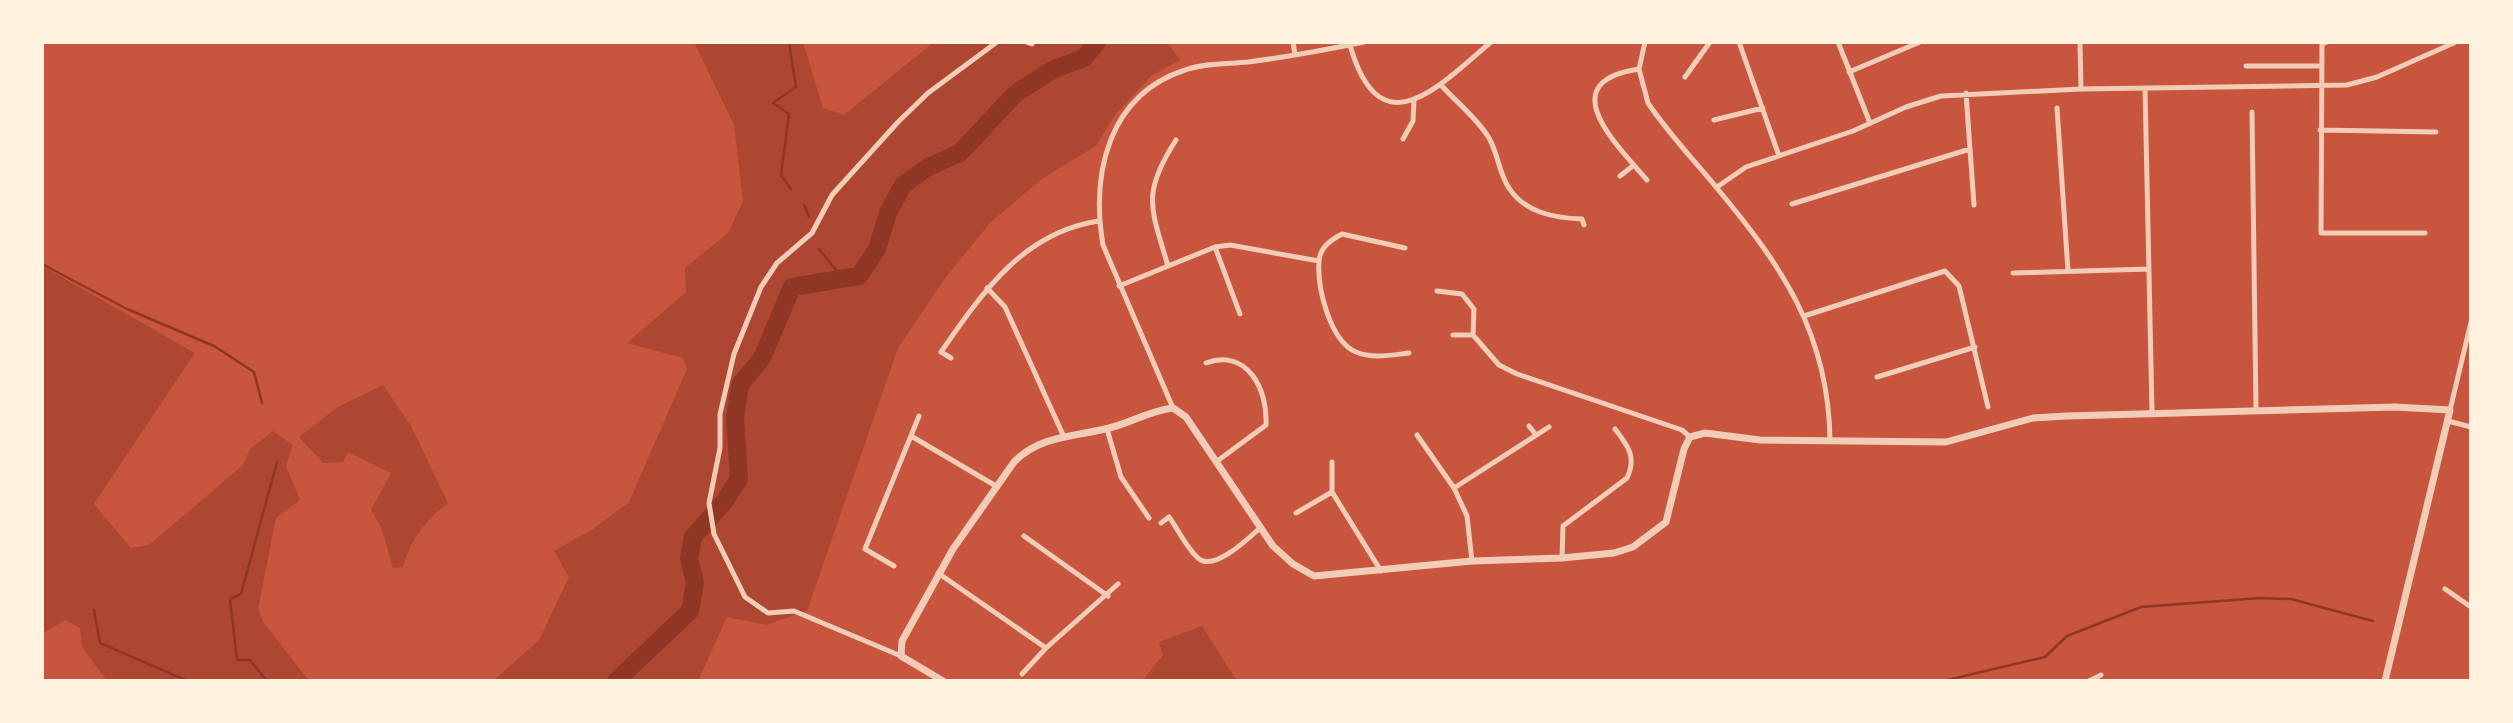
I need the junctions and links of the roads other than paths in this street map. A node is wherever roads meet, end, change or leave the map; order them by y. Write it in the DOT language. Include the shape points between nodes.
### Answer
graph roads {
  1 [pos="998,42"];
  2 [pos="1293,42"];
  3 [pos="1364,42"];
  4 [pos="1491,42"];
  5 [pos="1645,42"];
  6 [pos="1710,42"];
  7 [pos="1740,42"];
  8 [pos="1838,42"];
  9 [pos="1920,42"];
  10 [pos="2080,42"];
  11 [pos="2327,42"];
  12 [pos="2456,42"];
  13 [pos="1350,45"];
  14 [pos="1295,55"];
  15 [pos="2246,66"];
  16 [pos="2321,66"];
  17 [pos="1639,69"];
  18 [pos="1850,72"];
  19 [pos="1685,77"];
  20 [pos="1441,85"];
  21 [pos="2320,85"];
  22 [pos="2145,88"];
  23 [pos="2081,89"];
  24 [pos="1966,93"];
  25 [pos="1414,100"];
  26 [pos="1763,108"];
  27 [pos="2057,108"];
  28 [pos="2252,112"];
  29 [pos="1714,120"];
  30 [pos="1870,123"];
  31 [pos="2320,130"];
  32 [pos="2437,132"];
  33 [pos="1402,139"];
  34 [pos="1176,140"];
  35 [pos="1970,149"];
  36 [pos="1779,156"];
  37 [pos="1634,165"];
  38 [pos="1620,176"];
  39 [pos="1647,180"];
  40 [pos="1717,187"];
  41 [pos="1792,205"];
  42 [pos="1975,205"];
  43 [pos="1099,221"];
  44 [pos="1584,225"];
  45 [pos="2425,233"];
  46 [pos="1215,247"];
  47 [pos="1405,248"];
  48 [pos="1319,261"];
  49 [pos="1168,266"];
  50 [pos="2149,269"];
  51 [pos="2068,271"];
  52 [pos="2013,273"];
  53 [pos="1119,286"];
  54 [pos="987,288"];
  55 [pos="1437,291"];
  56 [pos="1240,314"];
  57 [pos="1804,316"];
  58 [pos="2471,322"];
  59 [pos="1453,335"];
  60 [pos="1473,335"];
  61 [pos="1975,347"];
  62 [pos="1409,353"];
  63 [pos="951,358"];
  64 [pos="1206,363"];
  65 [pos="1877,377"];
  66 [pos="1988,407"];
  67 [pos="1173,408"];
  68 [pos="2256,410"];
  69 [pos="2450,410"];
  70 [pos="2152,412"];
  71 [pos="919,415"];
  72 [pos="2448,421"];
  73 [pos="1529,426"];
  74 [pos="1549,427"];
  75 [pos="2471,427"];
  76 [pos="1107,429"];
  77 [pos="1615,429"];
  78 [pos="1630,433"];
  79 [pos="1417,435"];
  80 [pos="1536,435"];
  81 [pos="911,436"];
  82 [pos="1064,437"];
  83 [pos="1690,437"];
  84 [pos="1622,439"];
  85 [pos="1830,440"];
  86 [pos="1216,462"];
  87 [pos="1332,462"];
  88 [pos="996,486"];
  89 [pos="1454,488"];
  90 [pos="1332,492"];
  91 [pos="1296,513"];
  92 [pos="1149,518"];
  93 [pos="1161,523"];
  94 [pos="1261,527"];
  95 [pos="1024,536"];
  96 [pos="1562,558"];
  97 [pos="1472,561"];
  98 [pos="894,566"];
  99 [pos="1381,571"];
  100 [pos="938,573"];
  101 [pos="1118,584"];
  102 [pos="2445,589"];
  103 [pos="1108,596"];
  104 [pos="2471,607"];
  105 [pos="1046,648"];
  106 [pos="901,656"];
  107 [pos="1022,674"];
  108 [pos="2101,675"];
  109 [pos="943,681"];
  110 [pos="2089,681"];
  111 [pos="2385,681"];
  1 -- 106 [label="street" via="928,93 898,122 832,195 813,233 777,262 734,354 720,414 720,448 709,503 713,534 745,597 768,612 794,611"];
  2 -- 14 [label="street"];
  3 -- 13 [label="street"];
  4 -- 20 [label="street"];
  5 -- 17 [label="street"];
  6 -- 19 [label="street"];
  7 -- 26 [label="street"];
  8 -- 18 [label="street"];
  9 -- 18 [label="street"];
  10 -- 23 [label="street"];
  11 -- 16 [label="street" via="2322,44"];
  12 -- 21 [label="street" via="2376,77 2347,85"];
  13 -- 14 [label="street"];
  13 -- 25 [label="street" via="1357,70 1382,101"];
  14 -- 43 [label="street" via="1186,69 1154,83 1119,122 1106,146"];
  15 -- 16 [label="street"];
  16 -- 21 [label="street"];
  17 -- 37 [label="street" via="1605,78 1595,99 1598,117"];
  17 -- 40 [label="street" via="1657,117"];
  18 -- 30 [label="street"];
  20 -- 25 [label="street"];
  20 -- 44 [label="street" via="1487,134 1508,188 1530,209 1582,219"];
  21 -- 22 [label="street"];
  21 -- 31 [label="street"];
  22 -- 23 [label="street"];
  22 -- 50 [label="street"];
  23 -- 24 [label="street"];
  24 -- 30 [label="street" via="1917,103"];
  24 -- 35 [label="street"];
  25 -- 33 [label="street" via="1413,121"];
  26 -- 29 [label="street"];
  26 -- 36 [label="street"];
  27 -- 51 [label="street"];
  28 -- 68 [label="street"];
  30 -- 36 [label="street"];
  31 -- 32 [label="street"];
  31 -- 45 [label="street" via="2321,233"];
  34 -- 49 [label="street" via="1156,170 1152,194 1153,216"];
  35 -- 41 [label="street"];
  35 -- 42 [label="street"];
  36 -- 40 [label="street" via="1746,167"];
  37 -- 38 [label="street"];
  37 -- 39 [label="street"];
  40 -- 57 [label="street" via="1780,268"];
  43 -- 53 [label="street"];
  43 -- 54 [label="street" via="1064,230 1036,245 1013,260"];
  46 -- 48 [label="street" via="1249,247"];
  46 -- 49 [label="street"];
  46 -- 56 [label="street"];
  47 -- 48 [label="street" via="1342,233 1327,242"];
  48 -- 62 [label="street" via="1327,317 1339,341 1356,353"];
  49 -- 53 [label="street"];
  50 -- 51 [label="street"];
  50 -- 70 [label="street"];
  51 -- 52 [label="street"];
  53 -- 67 [label="street"];
  54 -- 63 [label="street" via="941,352"];
  54 -- 82 [label="street" via="1005,307"];
  55 -- 60 [label="street" via="1462,294 1474,309"];
  57 -- 61 [label="street" via="1945,271 1959,286"];
  57 -- 85 [label="street" via="1821,362"];
  58 -- 69 [label="street"];
  59 -- 60 [label="street"];
  60 -- 83 [label="street" via="1499,365 1517,374 1682,430"];
  61 -- 65 [label="street"];
  61 -- 66 [label="street"];
  64 -- 86 [label="street" via="1235,361 1250,369 1267,404 1266,425"];
  67 -- 76 [label="street"];
  67 -- 86 [label="street" via="1186,417"];
  68 -- 69 [label="street"];
  68 -- 70 [label="street"];
  69 -- 72 [label="street"];
  70 -- 85 [label="street" via="2033,418 1946,442"];
  71 -- 81 [label="street"];
  72 -- 75 [label="street"];
  72 -- 111 [label="street"];
  73 -- 80 [label="street"];
  74 -- 80 [label="street"];
  76 -- 82 [label="street"];
  76 -- 92 [label="street" via="1121,477"];
  77 -- 84 [label="street"];
  78 -- 84 [label="street"];
  79 -- 89 [label="street"];
  80 -- 89 [label="street"];
  81 -- 88 [label="street"];
  81 -- 98 [label="street" via="865,549"];
  82 -- 88 [label="street" via="1026,450"];
  83 -- 85 [label="street" via="1705,433"];
  83 -- 96 [label="street" via="1666,522 1633,547"];
  84 -- 96 [label="street" via="1633,458 1627,478 1563,526"];
  86 -- 94 [label="street"];
  87 -- 90 [label="street"];
  88 -- 100 [label="street"];
  89 -- 97 [label="street" via="1467,516"];
  90 -- 91 [label="street"];
  90 -- 99 [label="street"];
  93 -- 94 [label="street" via="1169,517 1200,559 1211,562 1230,553"];
  94 -- 99 [label="street" via="1273,546 1314,576"];
  95 -- 103 [label="street"];
  96 -- 97 [label="street"];
  97 -- 99 [label="street"];
  100 -- 105 [label="street"];
  100 -- 106 [label="street" via="902,641"];
  101 -- 103 [label="street"];
  102 -- 104 [label="street"];
  103 -- 105 [label="street"];
  105 -- 107 [label="street"];
  106 -- 109 [label="street"];
  108 -- 110 [label="street"];
}
